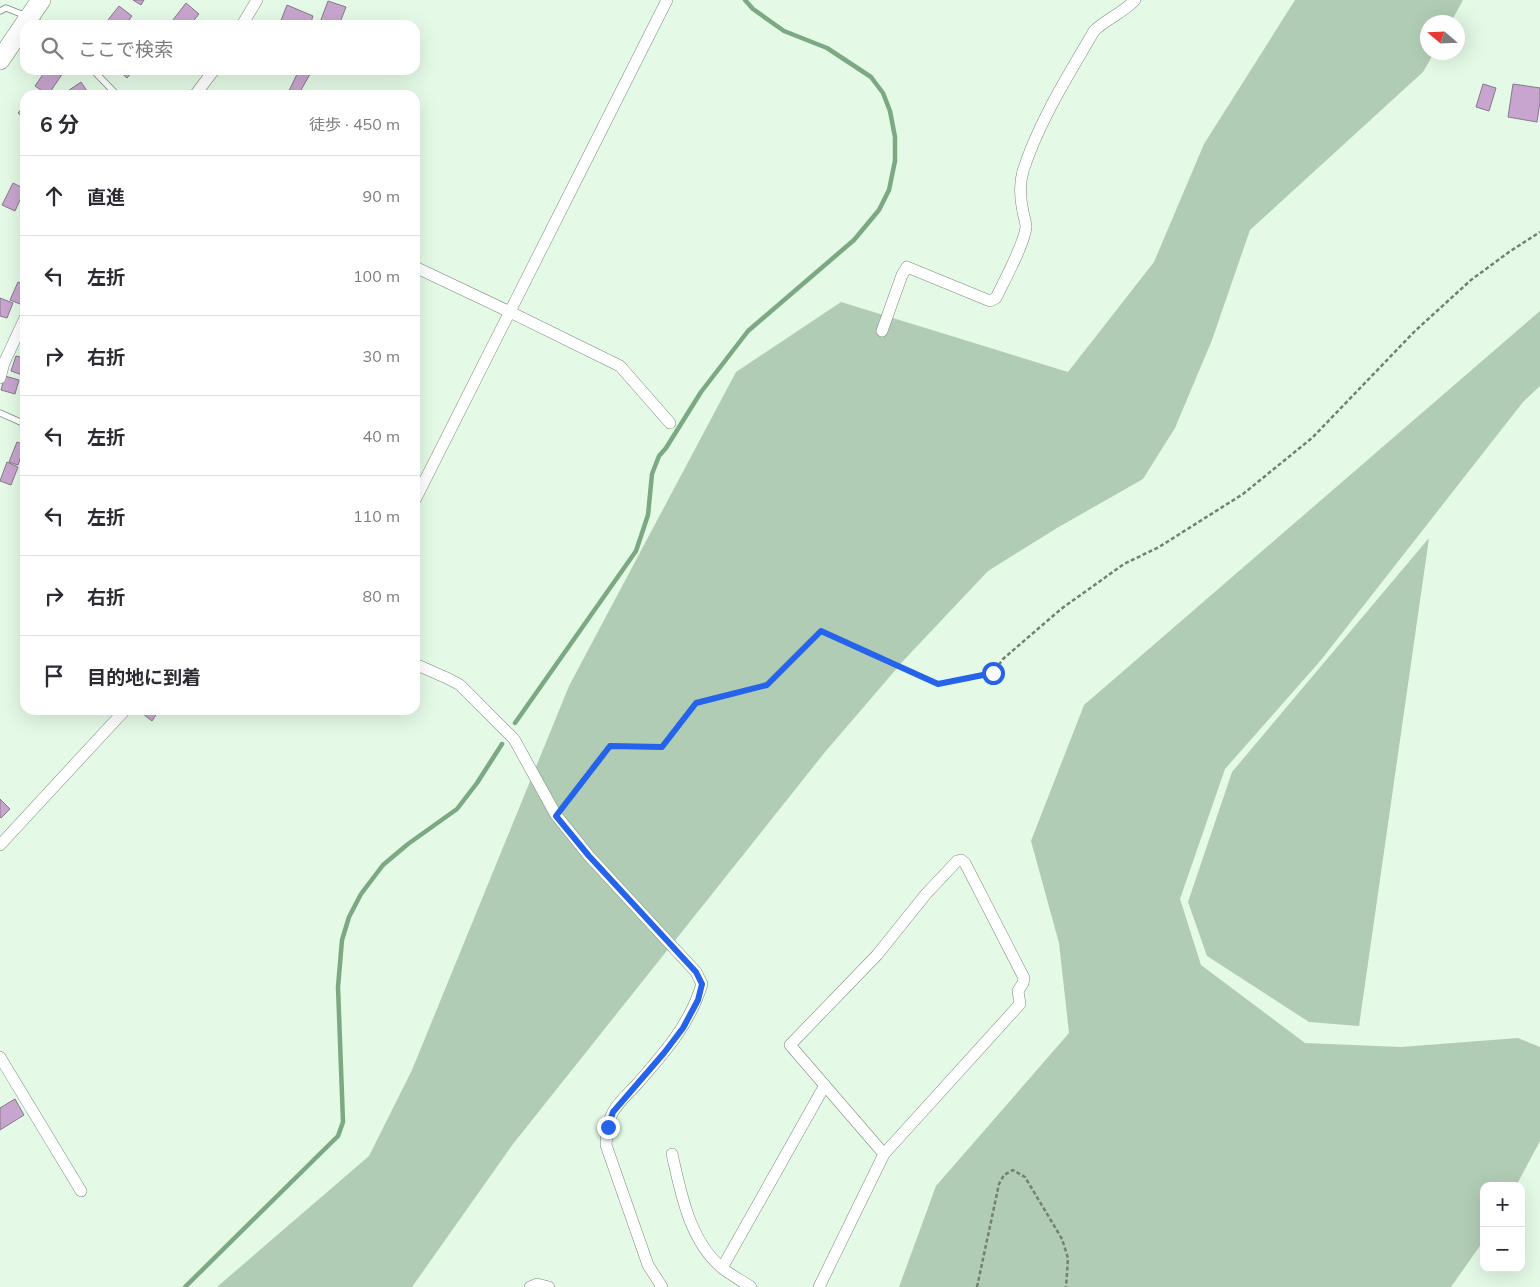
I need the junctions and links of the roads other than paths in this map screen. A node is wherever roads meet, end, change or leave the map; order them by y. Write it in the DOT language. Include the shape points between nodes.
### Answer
graph roads {
  1 [pos="41,0"];
  2 [pos="257,0"];
  3 [pos="667,0"];
  4 [pos="1135,0"];
  5 [pos="0,11"];
  6 [pos="34,20"];
  7 [pos="36,20"];
  8 [pos="245,20"];
  9 [pos="20,38"];
  10 [pos="0,60"];
  11 [pos="98,75"];
  12 [pos="211,75"];
  13 [pos="111,90"];
  14 [pos="202,90"];
  15 [pos="420,270"];
  16 [pos="510,312"];
  17 [pos="20,329"];
  18 [pos="882,331"];
  19 [pos="0,378"];
  20 [pos="0,413"];
  21 [pos="20,422"];
  22 [pos="670,423"];
  23 [pos="420,490"];
  24 [pos="420,666"];
  25 [pos="121,715"];
  26 [pos="0,845"];
  27 [pos="0,1057"];
  28 [pos="825,1085"];
  29 [pos="672,1154"];
  30 [pos="884,1154"];
  31 [pos="81,1190"];
  32 [pos="722,1268"];
  33 [pos="530,1287"];
  34 [pos="549,1287"];
  35 [pos="662,1287"];
  36 [pos="751,1287"];
  37 [pos="819,1287"];
  1 -- 7 [label="main road"];
  2 -- 8 [label="street"];
  3 -- 16 [label="street"];
  4 -- 18 [label="street" via="1094,31 1034,141 1022,173 1020,196 1026,227 1022,243 996,298 990,301 906,267"];
  5 -- 6 [label="lane" via="6,8"];
  9 -- 10 [label="main road"];
  11 -- 13 [label="lane"];
  12 -- 14 [label="street"];
  15 -- 16 [label="street"];
  16 -- 22 [label="street" via="620,366"];
  16 -- 23 [label="street"];
  17 -- 19 [label="street"];
  20 -- 21 [label="lane"];
  24 -- 35 [label="street" via="460,685 514,739 556,816 696,972 702,984 698,1000 683,1028 613,1112 608,1127 606,1146 648,1265"];
  25 -- 26 [label="street"];
  27 -- 31 [label="street"];
  28 -- 30 [label="street"];
  28 -- 30 [label="street" via="790,1045 877,955 926,894 961,860 1024,978 1018,991 1020,1004"];
  28 -- 32 [label="street"];
  29 -- 32 [label="street" via="683,1203 691,1222 701,1243"];
  30 -- 37 [label="street"];
  32 -- 36 [label="street"];
  33 -- 34 [label="street" via="537,1284"];
}
